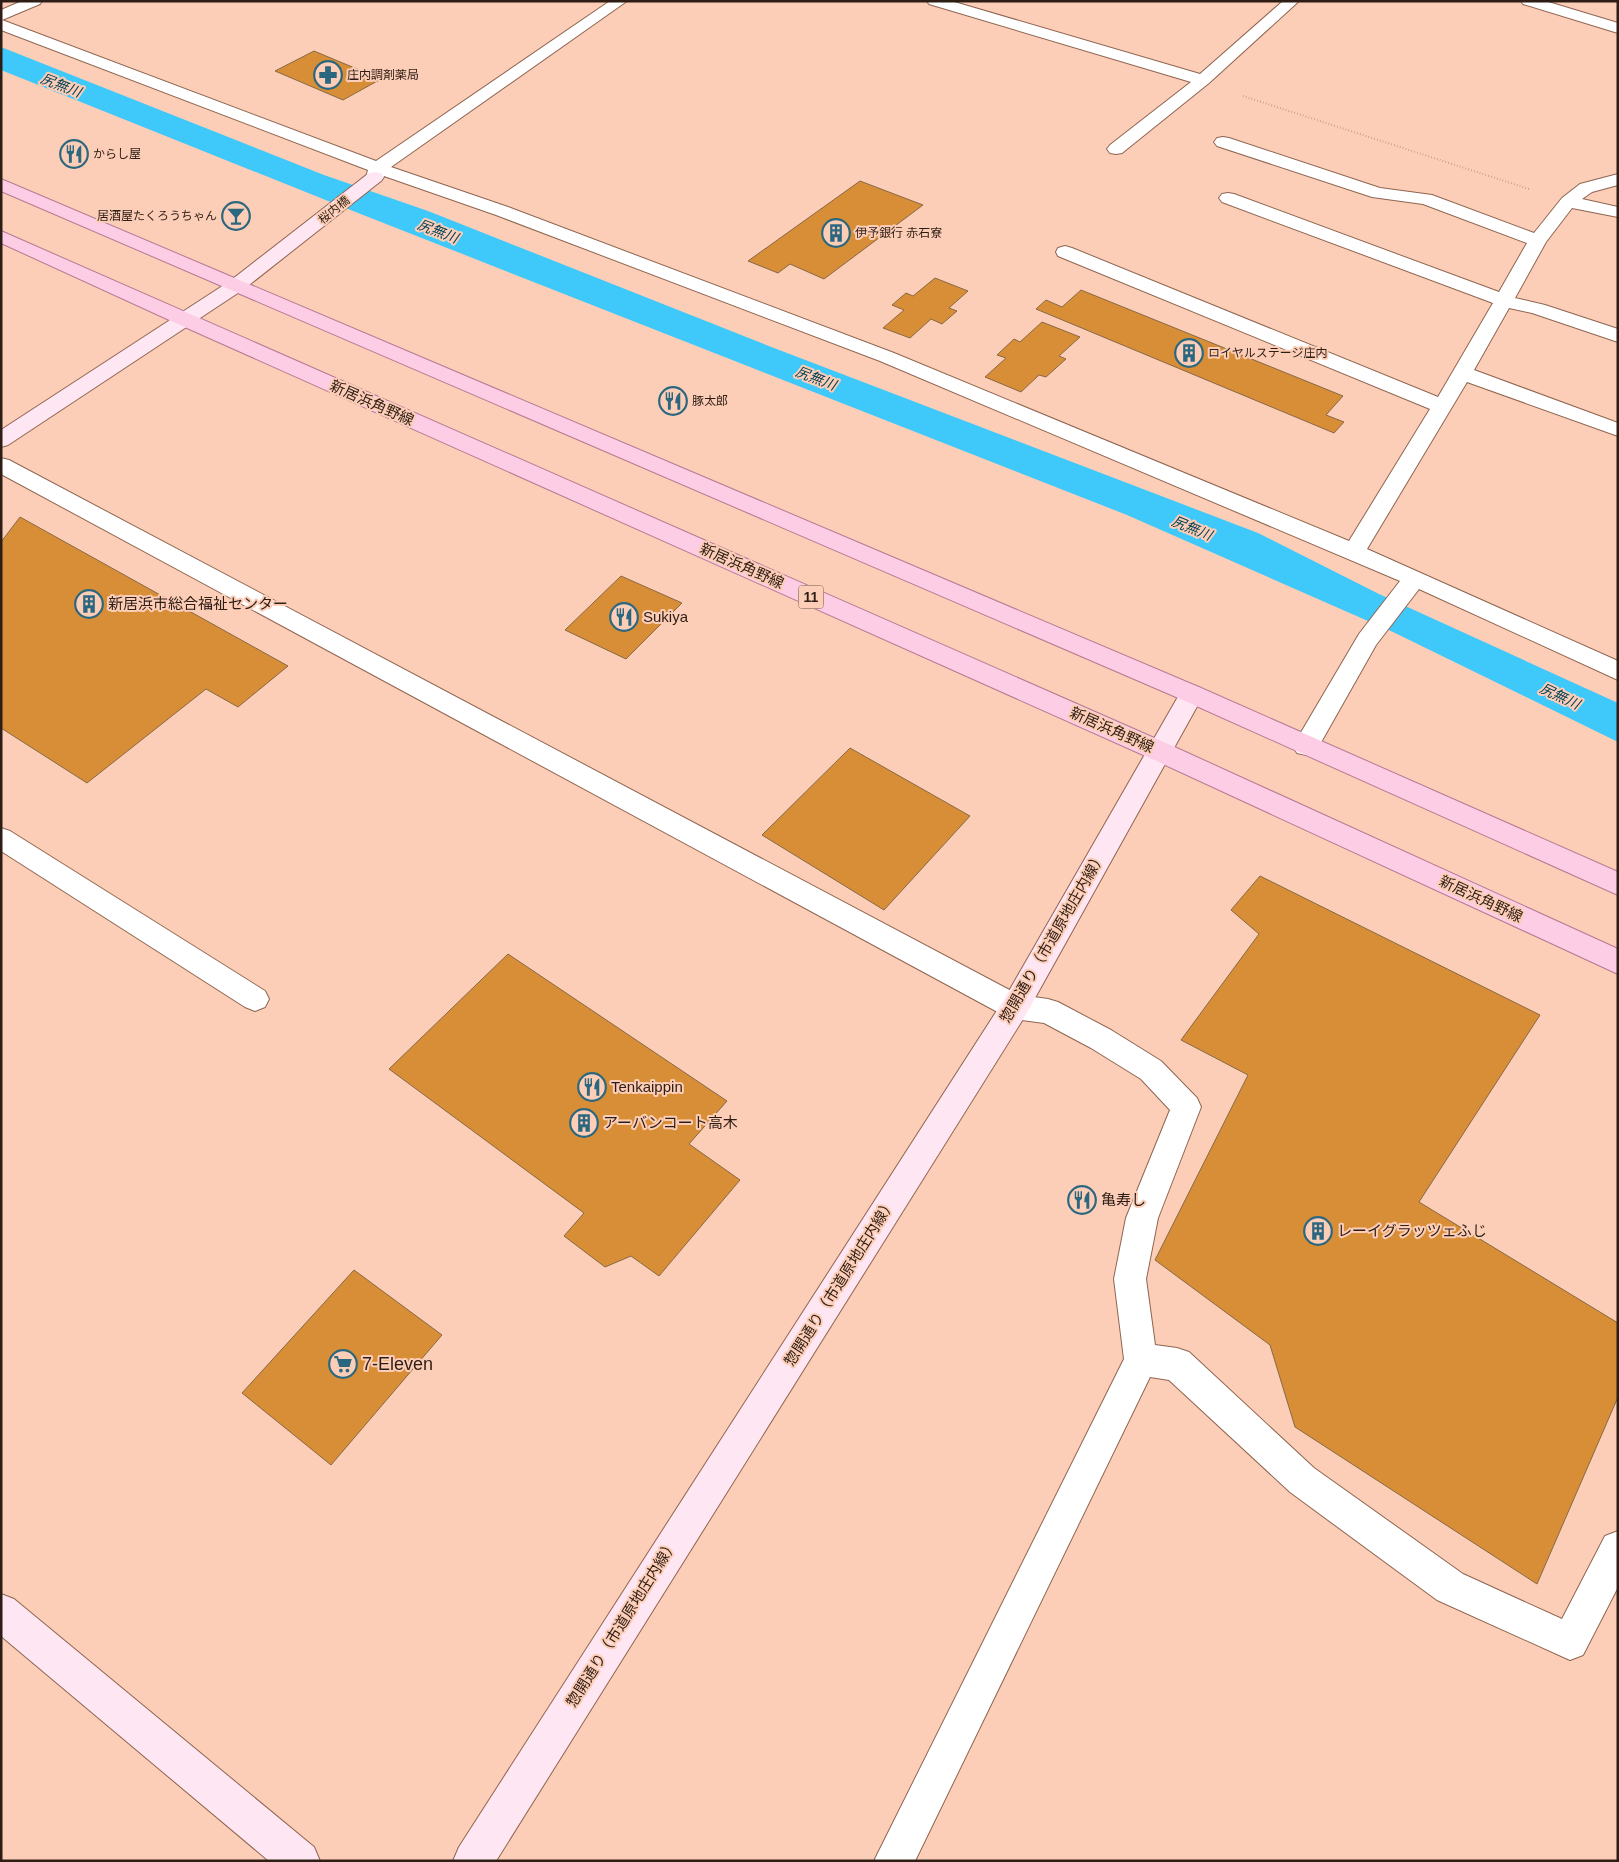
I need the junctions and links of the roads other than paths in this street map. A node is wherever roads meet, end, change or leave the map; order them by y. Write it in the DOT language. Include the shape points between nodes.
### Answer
graph roads {
  1 [pos="35,1"];
  2 [pos="620,1"];
  3 [pos="934,1"];
  4 [pos="1292,1"];
  5 [pos="1528,1"];
  6 [pos="1,16"];
  7 [pos="1,25"];
  8 [pos="1618,28"];
  9 [pos="1202,81"];
  10 [pos="1223,142"];
  11 [pos="1116,149"];
  12 [pos="376,172"];
  13 [pos="1618,179"];
  14 [pos="1,184"];
  15 [pos="1228,198"];
  16 [pos="1568,202"];
  17 [pos="1618,212"];
  18 [pos="1,236"];
  19 [pos="1538,241"];
  20 [pos="1065,252"];
  21 [pos="236,285"];
  22 [pos="1504,301"];
  23 [pos="186,320"];
  24 [pos="1618,336"];
  25 [pos="1463,373"];
  26 [pos="1443,407"];
  27 [pos="1618,430"];
  28 [pos="1,440"];
  29 [pos="1,465"];
  30 [pos="1354,552"];
  31 [pos="1410,584"];
  32 [pos="1618,671"];
  33 [pos="1192,694"];
  34 [pos="1306,746"];
  35 [pos="1159,751"];
  36 [pos="1,838"];
  37 [pos="1618,884"];
  38 [pos="1618,962"];
  39 [pos="255,999"];
  40 [pos="1015,1007"];
  41 [pos="1141,1360"];
  42 [pos="1618,1550"];
  43 [pos="1,1612"];
  44 [pos="300,1861"];
  45 [pos="473,1861"];
  46 [pos="894,1861"];
  1 -- 6 [label="street"];
  2 -- 12 [label="street"];
  3 -- 9 [label="street"];
  4 -- 9 [label="street"];
  5 -- 8 [label="street"];
  7 -- 12 [label="street"];
  9 -- 11 [label="street"];
  10 -- 19 [label="street" via="1378,193 1426,198"];
  12 -- 21 [label="street, 桜内橋" via="294,243"];
  12 -- 30 [label="street" via="502,211 887,358"];
  13 -- 16 [label="street" via="1586,188"];
  14 -- 21 [label="main road"];
  15 -- 22 [label="street"];
  16 -- 17 [label="street"];
  16 -- 19 [label="street"];
  18 -- 23 [label="main road, 新居浜角野線 / 11"];
  19 -- 22 [label="street"];
  20 -- 26 [label="street"];
  21 -- 23 [label="street, 桜内橋"];
  21 -- 33 [label="main road"];
  22 -- 24 [label="street"];
  22 -- 25 [label="street"];
  23 -- 28 [label="street, 桜内橋"];
  23 -- 35 [label="main road, 新居浜角野線 / 11"];
  25 -- 26 [label="street"];
  25 -- 27 [label="street"];
  26 -- 30 [label="street"];
  29 -- 40 [label="street"];
  30 -- 31 [label="street"];
  31 -- 32 [label="street"];
  31 -- 34 [label="street" via="1367,640"];
  33 -- 34 [label="main road"];
  33 -- 35 [label="street, 惣開通り（市道原地庄内線）"];
  34 -- 37 [label="main road"];
  35 -- 38 [label="main road, 新居浜角野線 / 11"];
  35 -- 40 [label="street, 惣開通り（市道原地庄内線）"];
  36 -- 39 [label="street"];
  40 -- 41 [label="street" via="1048,1011 1101,1039 1151,1070 1186,1107 1142,1218 1130,1279"];
  40 -- 45 [label="street, 惣開通り（市道原地庄内線）"];
  41 -- 42 [label="street" via="1177,1364 1302,1480 1450,1587 1570,1642"];
  41 -- 46 [label="street"];
  43 -- 44 [label="street"];
}
